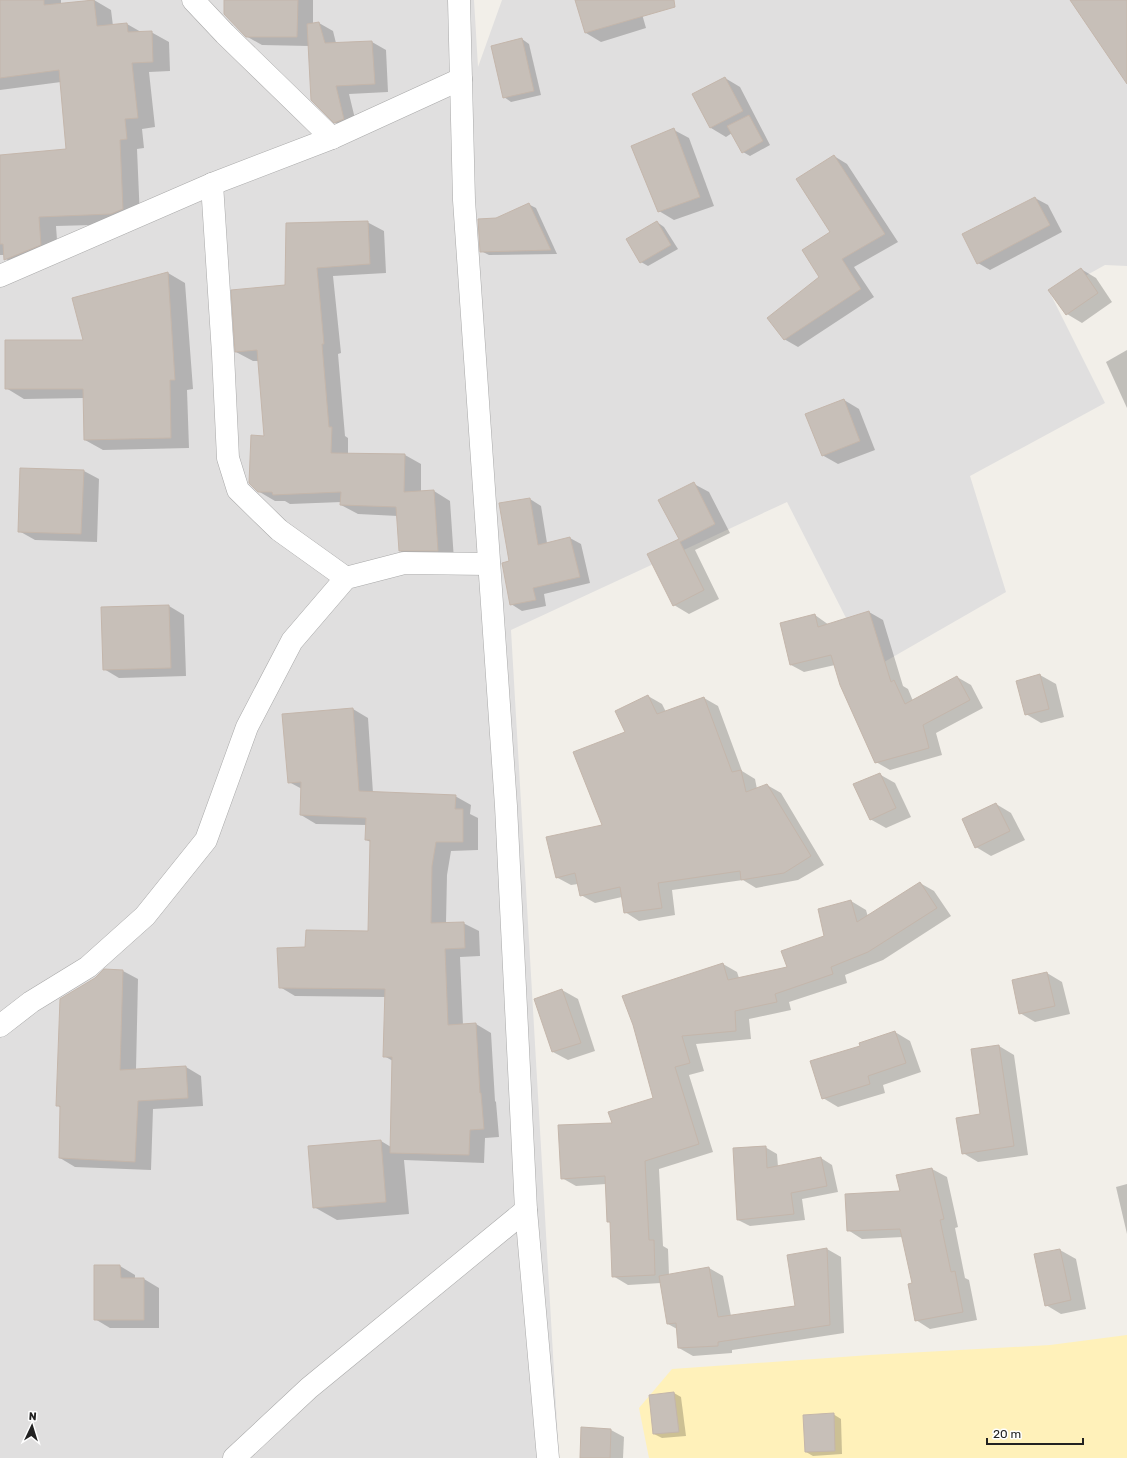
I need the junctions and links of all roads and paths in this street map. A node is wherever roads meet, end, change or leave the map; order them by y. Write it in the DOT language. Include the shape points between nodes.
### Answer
graph roads {
  1 [pos="193,0"];
  2 [pos="459,0"];
  3 [pos="461,78"];
  4 [pos="332,138"];
  5 [pos="212,184"];
  6 [pos="0,276"];
  7 [pos="489,564"];
  8 [pos="346,578"];
  9 [pos="0,1026"];
  10 [pos="526,1210"];
  11 [pos="234,1458"];
  12 [pos="548,1458"];
  1 -- 4 [label="street"];
  2 -- 3 [label="street"];
  3 -- 4 [label="street"];
  3 -- 7 [label="street" via="464,200"];
  4 -- 5 [label="street"];
  5 -- 6 [label="street"];
  5 -- 8 [label="street" via="228,458 238,490 278,530"];
  7 -- 8 [label="street" via="404,563"];
  7 -- 10 [label="street" via="506,806"];
  8 -- 9 [label="street" via="292,641 248,727 206,840 145,916 88,967 32,1002"];
  10 -- 11 [label="street" via="308,1388"];
  10 -- 12 [label="street"];
}
